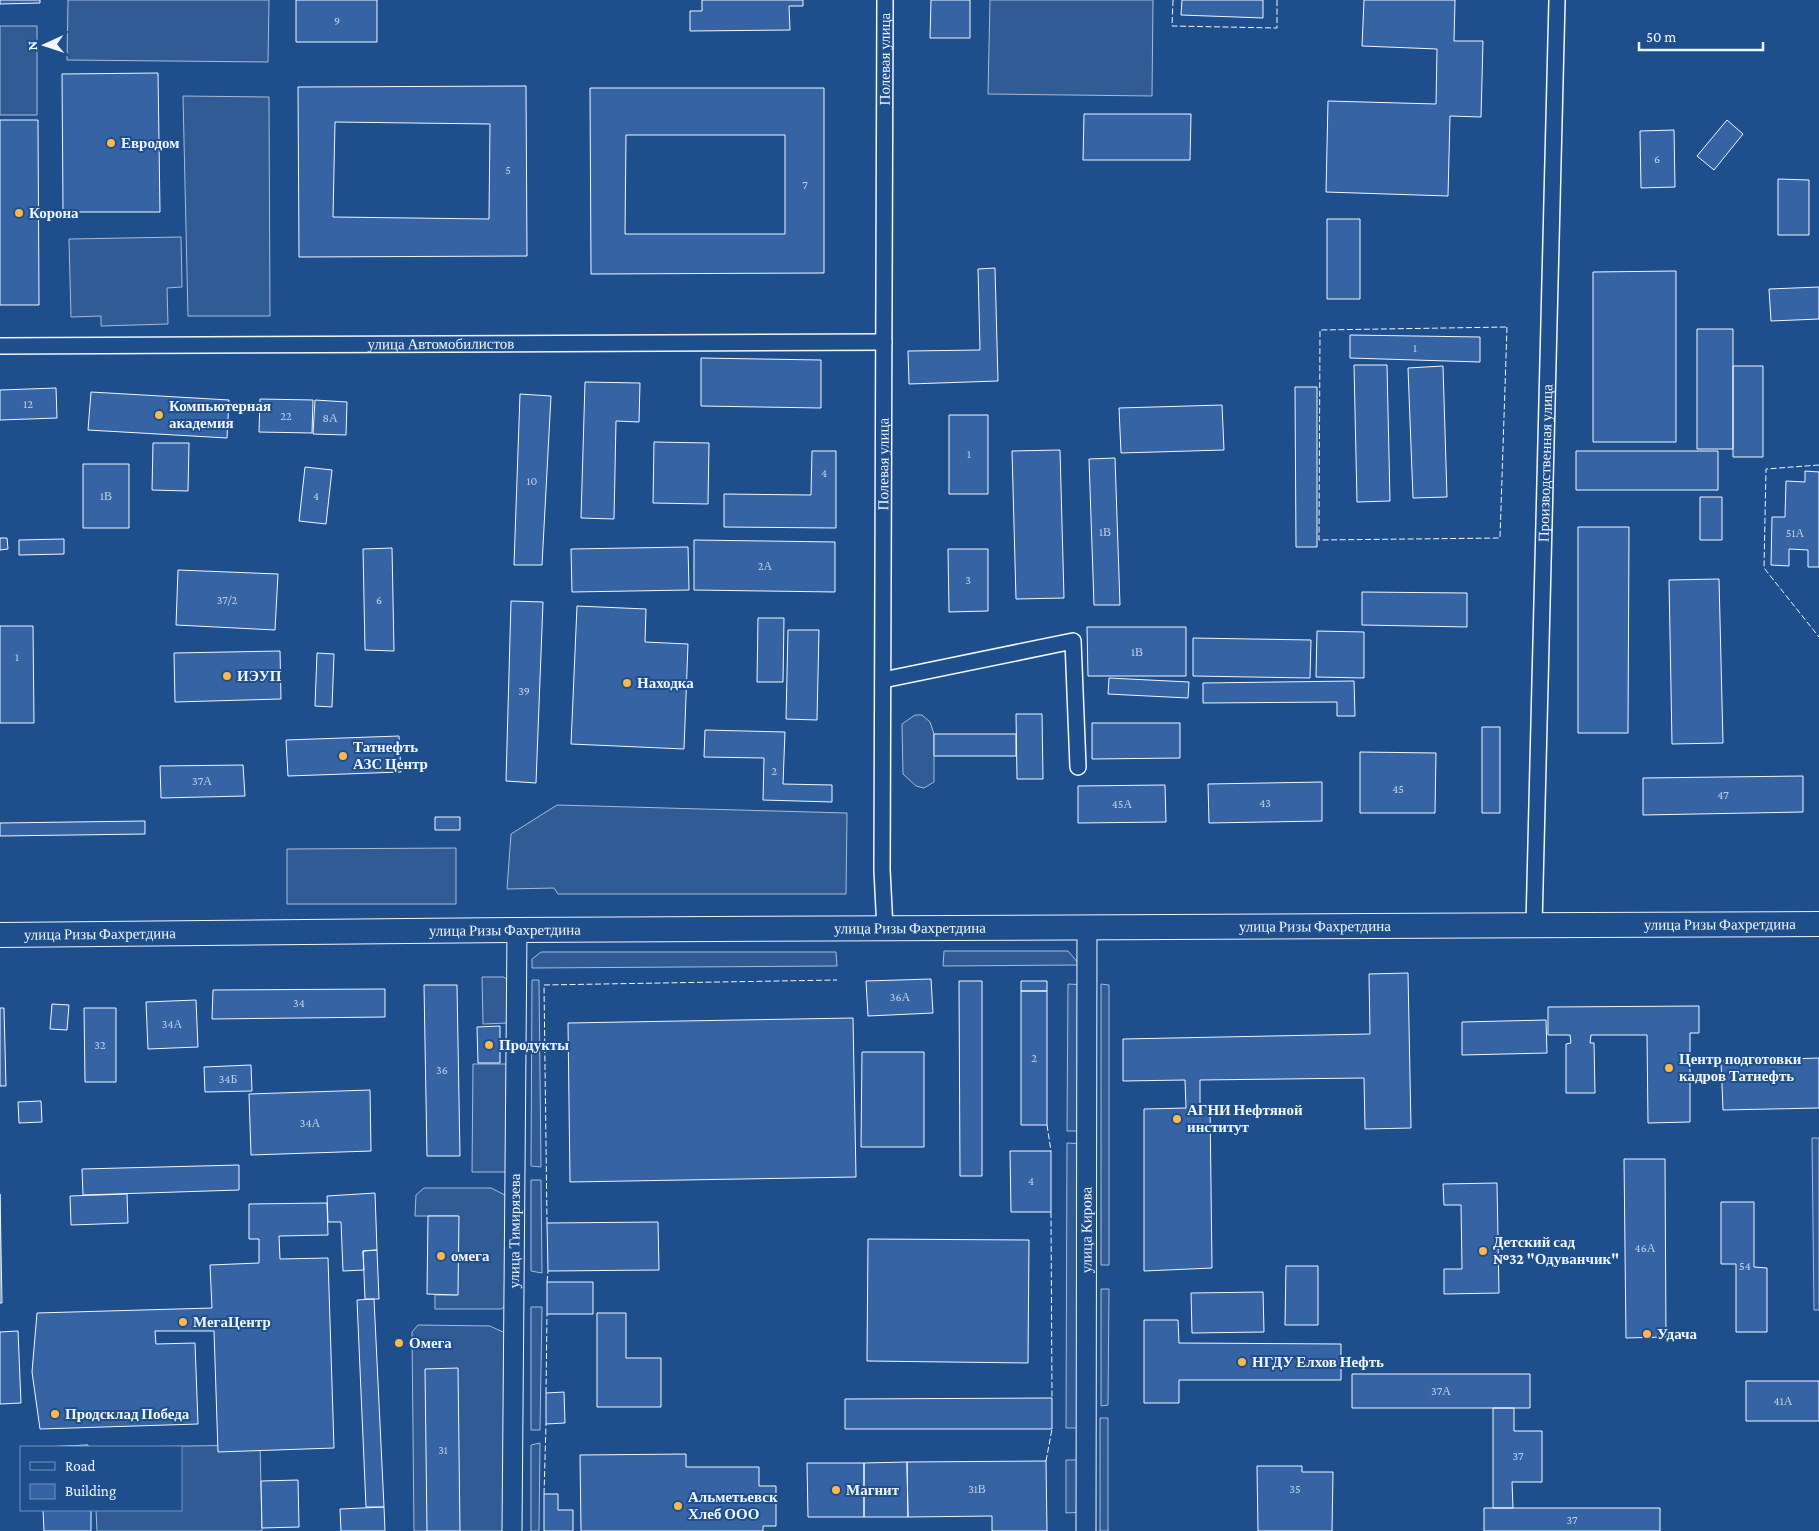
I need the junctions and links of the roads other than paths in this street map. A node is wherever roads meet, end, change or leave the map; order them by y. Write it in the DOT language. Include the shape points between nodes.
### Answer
graph roads {
  1 [pos="885,0"];
  2 [pos="1558,0"];
  3 [pos="884,342"];
  4 [pos="0,346"];
  5 [pos="883,680"];
  6 [pos="1078,767"];
  7 [pos="1819,924"];
  8 [pos="1534,925"];
  9 [pos="1087,928"];
  10 [pos="885,929"];
  11 [pos="517,930"];
  12 [pos="0,935"];
  13 [pos="512,1531"];
  14 [pos="1086,1531"];
  1 -- 3 [label="street, Полевая улица"];
  2 -- 8 [label="street, Производственная улица"];
  3 -- 4 [label="street, улица Автомобилистов"];
  3 -- 5 [label="street, Полевая улица"];
  5 -- 6 [label="street" via="1073,641"];
  5 -- 10 [label="street, Полевая улица" via="882,870"];
  7 -- 8 [label="main road, улица Ризы Фахретдина"];
  8 -- 9 [label="main road, улица Ризы Фахретдина"];
  9 -- 10 [label="main road, улица Ризы Фахретдина"];
  9 -- 14 [label="street, улица Кирова"];
  10 -- 11 [label="main road, улица Ризы Фахретдина"];
  11 -- 12 [label="main road, улица Ризы Фахретдина"];
  11 -- 13 [label="street, улица Тимирязева"];
}
